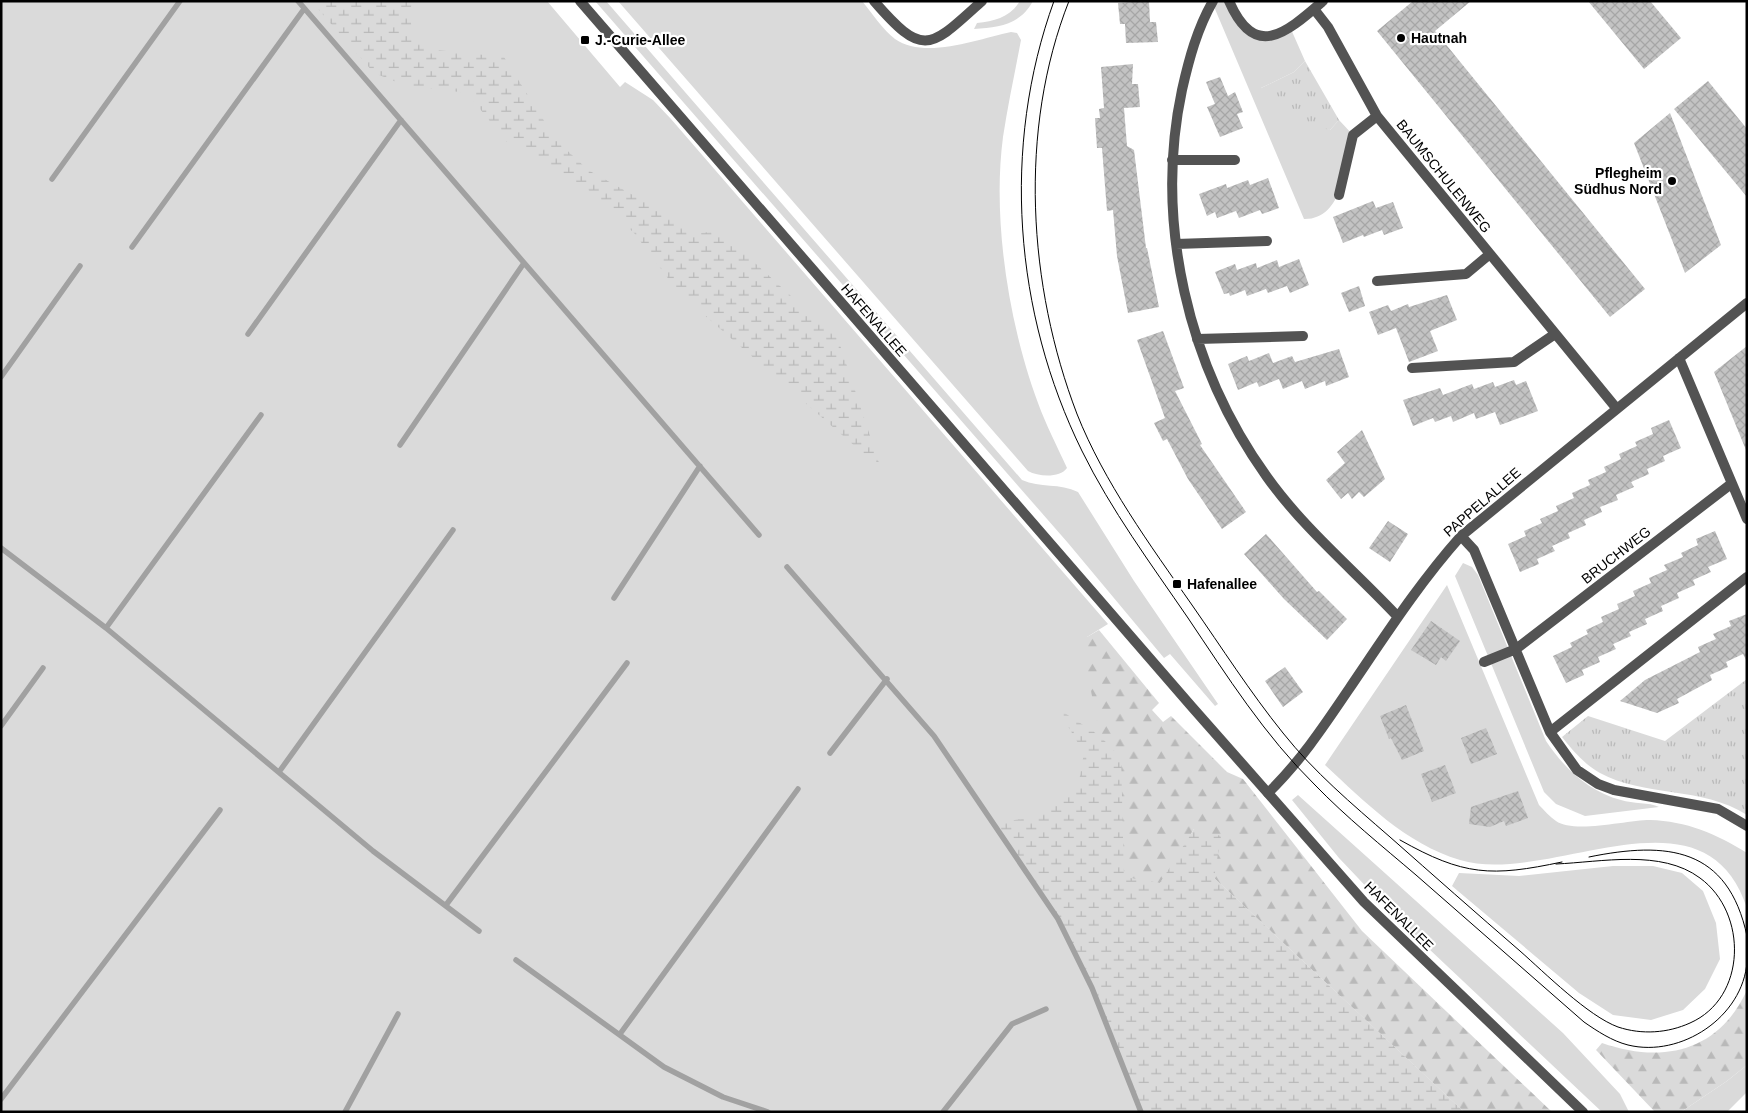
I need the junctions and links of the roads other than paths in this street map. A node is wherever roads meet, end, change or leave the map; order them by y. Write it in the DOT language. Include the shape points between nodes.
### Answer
graph roads {
  1 [pos="580,1"];
  2 [pos="874,1"];
  3 [pos="982,1"];
  4 [pos="1213,1"];
  5 [pos="1229,1"];
  6 [pos="1323,1"];
  7 [pos="1314,9"];
  8 [pos="1377,116"];
  9 [pos="1172,160"];
  10 [pos="1235,160"];
  11 [pos="1339,195"];
  12 [pos="1267,241"];
  13 [pos="1176,244"];
  14 [pos="1490,254"];
  15 [pos="1377,281"];
  16 [pos="1747,304"];
  17 [pos="1555,334"];
  18 [pos="1303,336"];
  19 [pos="1197,339"];
  20 [pos="1679,358"];
  21 [pos="1412,368"];
  22 [pos="1617,409"];
  23 [pos="1732,484"];
  24 [pos="1747,519"];
  25 [pos="1461,536"];
  26 [pos="1747,577"];
  27 [pos="1398,617"];
  28 [pos="1516,649"];
  29 [pos="1484,662"];
  30 [pos="1550,732"];
  31 [pos="1268,793"];
  32 [pos="1747,826"];
  33 [pos="1583,1112"];
  1 -- 31 [label="street, HAFENALLEE"];
  2 -- 3 [label="street" via="908,36 923,41 938,39"];
  4 -- 9 [label="street" via="1201,22 1188,63"];
  5 -- 7 [label="street" via="1238,21 1248,32 1259,37 1277,34"];
  6 -- 7 [label="street"];
  7 -- 8 [label="street, BAUMSCHULENWEG" via="1328,27"];
  8 -- 11 [label="street, BAUMSCHULENWEG" via="1353,135"];
  8 -- 14 [label="street, BAUMSCHULENWEG"];
  9 -- 10 [label="street"];
  9 -- 13 [label="street"];
  12 -- 13 [label="street"];
  13 -- 19 [label="street"];
  14 -- 15 [label="street, BAUMSCHULENWEG" via="1466,274"];
  14 -- 17 [label="street, BAUMSCHULENWEG"];
  16 -- 20 [label="street, PAPPELALLEE"];
  17 -- 21 [label="street" via="1514,362"];
  17 -- 22 [label="street, BAUMSCHULENWEG"];
  18 -- 19 [label="street"];
  19 -- 27 [label="street" via="1226,412 1266,476 1334,554"];
  20 -- 22 [label="street, PAPPELALLEE"];
  20 -- 23 [label="street"];
  22 -- 25 [label="street, PAPPELALLEE"];
  23 -- 24 [label="street"];
  23 -- 28 [label="street, BRUCHWEG"];
  25 -- 27 [label="street, PAPPELALLEE"];
  25 -- 28 [label="street" via="1474,550"];
  26 -- 30 [label="street"];
  27 -- 31 [label="street, PAPPELALLEE" via="1303,757"];
  28 -- 29 [label="street, BRUCHWEG"];
  28 -- 30 [label="street"];
  30 -- 32 [label="street" via="1577,770 1598,784 1623,792 1718,809"];
  31 -- 33 [label="street, HAFENALLEE" via="1364,902"];
}
